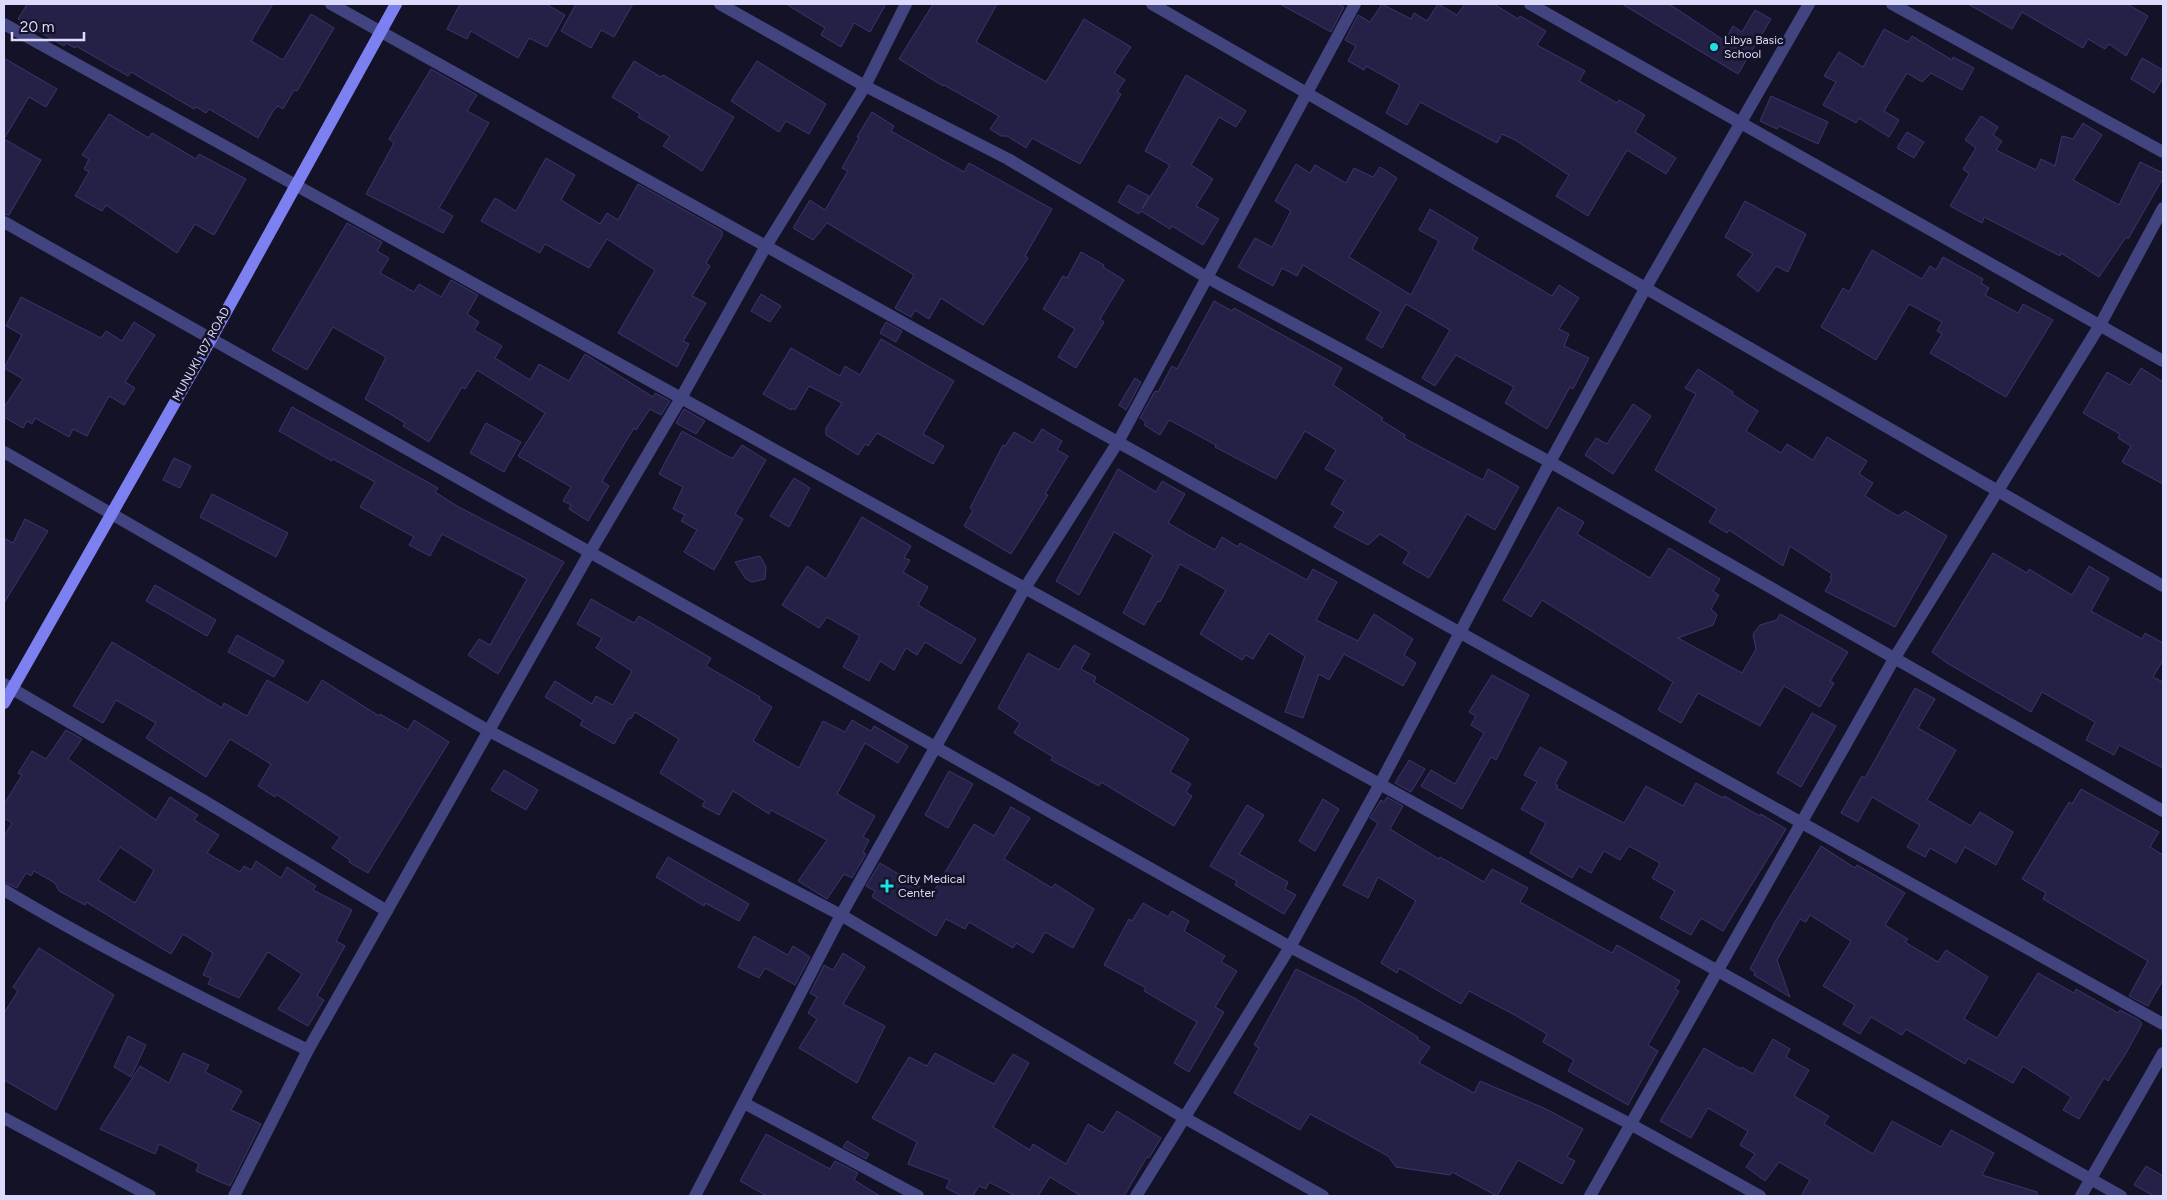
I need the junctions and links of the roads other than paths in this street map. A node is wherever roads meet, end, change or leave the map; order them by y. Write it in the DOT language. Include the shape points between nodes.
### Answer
graph roads {
  1 [pos="331,4"];
  2 [pos="396,4"];
  3 [pos="720,4"];
  4 [pos="906,4"];
  5 [pos="1152,4"];
  6 [pos="1354,4"];
  7 [pos="1530,4"];
  8 [pos="1809,4"];
  9 [pos="1892,4"];
  10 [pos="4,24"];
  11 [pos="380,31"];
  12 [pos="865,86"];
  13 [pos="1305,92"];
  14 [pos="1741,124"];
  15 [pos="2163,152"];
  16 [pos="295,184"];
  17 [pos="2163,208"];
  18 [pos="4,222"];
  19 [pos="766,246"];
  20 [pos="1206,277"];
  21 [pos="1645,289"];
  22 [pos="2100,325"];
  23 [pos="211,338"];
  24 [pos="2163,361"];
  25 [pos="681,398"];
  26 [pos="1118,442"];
  27 [pos="4,452"];
  28 [pos="1550,462"];
  29 [pos="1998,491"];
  30 [pos="110,514"];
  31 [pos="590,552"];
  32 [pos="2163,586"];
  33 [pos="1025,588"];
  34 [pos="1461,633"];
  35 [pos="1894,658"];
  36 [pos="8,687"];
  37 [pos="4,703"];
  38 [pos="489,731"];
  39 [pos="936,747"];
  40 [pos="1380,784"];
  41 [pos="2163,811"];
  42 [pos="1801,823"];
  43 [pos="4,890"];
  44 [pos="387,911"];
  45 [pos="840,915"];
  46 [pos="1290,947"];
  47 [pos="1718,971"];
  48 [pos="2163,1024"];
  49 [pos="308,1050"];
  50 [pos="2163,1053"];
  51 [pos="744,1103"];
  52 [pos="4,1118"];
  53 [pos="1185,1118"];
  54 [pos="1632,1125"];
  55 [pos="2090,1180"];
  56 [pos="150,1196"];
  57 [pos="234,1196"];
  58 [pos="695,1196"];
  59 [pos="918,1196"];
  60 [pos="1136,1196"];
  61 [pos="1323,1196"];
  62 [pos="1590,1196"];
  63 [pos="1760,1196"];
  64 [pos="2081,1196"];
  65 [pos="2121,1196"];
  1 -- 11 [label="street"];
  2 -- 11 [label="street, MUNUKI 107 ROAD"];
  3 -- 12 [label="street"];
  4 -- 12 [label="street"];
  5 -- 13 [label="street"];
  6 -- 13 [label="street"];
  7 -- 14 [label="street"];
  8 -- 14 [label="street"];
  9 -- 15 [label="street"];
  10 -- 16 [label="street"];
  11 -- 16 [label="street, MUNUKI 107 ROAD"];
  11 -- 19 [label="street"];
  12 -- 19 [label="street"];
  12 -- 20 [label="street" via="1008,159"];
  13 -- 20 [label="street"];
  13 -- 21 [label="street"];
  14 -- 21 [label="street"];
  14 -- 22 [label="street"];
  16 -- 23 [label="street, MUNUKI 107 ROAD"];
  16 -- 25 [label="street"];
  17 -- 22 [label="street"];
  18 -- 23 [label="street"];
  19 -- 25 [label="street"];
  19 -- 26 [label="street"];
  20 -- 26 [label="street"];
  20 -- 28 [label="street"];
  21 -- 28 [label="street"];
  21 -- 29 [label="street"];
  22 -- 24 [label="street"];
  22 -- 29 [label="street"];
  23 -- 30 [label="street, MUNUKI 107 ROAD"];
  23 -- 31 [label="street"];
  25 -- 31 [label="street"];
  25 -- 33 [label="street"];
  26 -- 33 [label="street"];
  26 -- 34 [label="street"];
  27 -- 30 [label="street"];
  28 -- 34 [label="street"];
  28 -- 35 [label="street"];
  29 -- 32 [label="street"];
  29 -- 35 [label="street"];
  30 -- 36 [label="street, MUNUKI 107 ROAD"];
  30 -- 38 [label="street"];
  31 -- 38 [label="street"];
  31 -- 39 [label="street"];
  33 -- 39 [label="street"];
  33 -- 40 [label="street"];
  34 -- 40 [label="street"];
  34 -- 42 [label="street"];
  35 -- 41 [label="street"];
  35 -- 42 [label="street"];
  36 -- 37 [label="street, MUNUKI 107 ROAD"];
  36 -- 44 [label="street"];
  38 -- 44 [label="street"];
  38 -- 45 [label="street"];
  39 -- 45 [label="street"];
  39 -- 46 [label="street"];
  40 -- 46 [label="street"];
  40 -- 47 [label="street"];
  42 -- 47 [label="street"];
  42 -- 48 [label="street"];
  43 -- 49 [label="street" via="168,983"];
  44 -- 49 [label="street"];
  45 -- 51 [label="street"];
  45 -- 53 [label="street"];
  46 -- 53 [label="street"];
  46 -- 54 [label="street"];
  47 -- 54 [label="street"];
  47 -- 55 [label="street"];
  49 -- 57 [label="street"];
  50 -- 55 [label="street"];
  51 -- 58 [label="street"];
  51 -- 59 [label="street"];
  52 -- 56 [label="street"];
  53 -- 60 [label="street"];
  53 -- 61 [label="street"];
  54 -- 62 [label="street"];
  54 -- 63 [label="street"];
  55 -- 64 [label="street"];
  55 -- 65 [label="street"];
}
